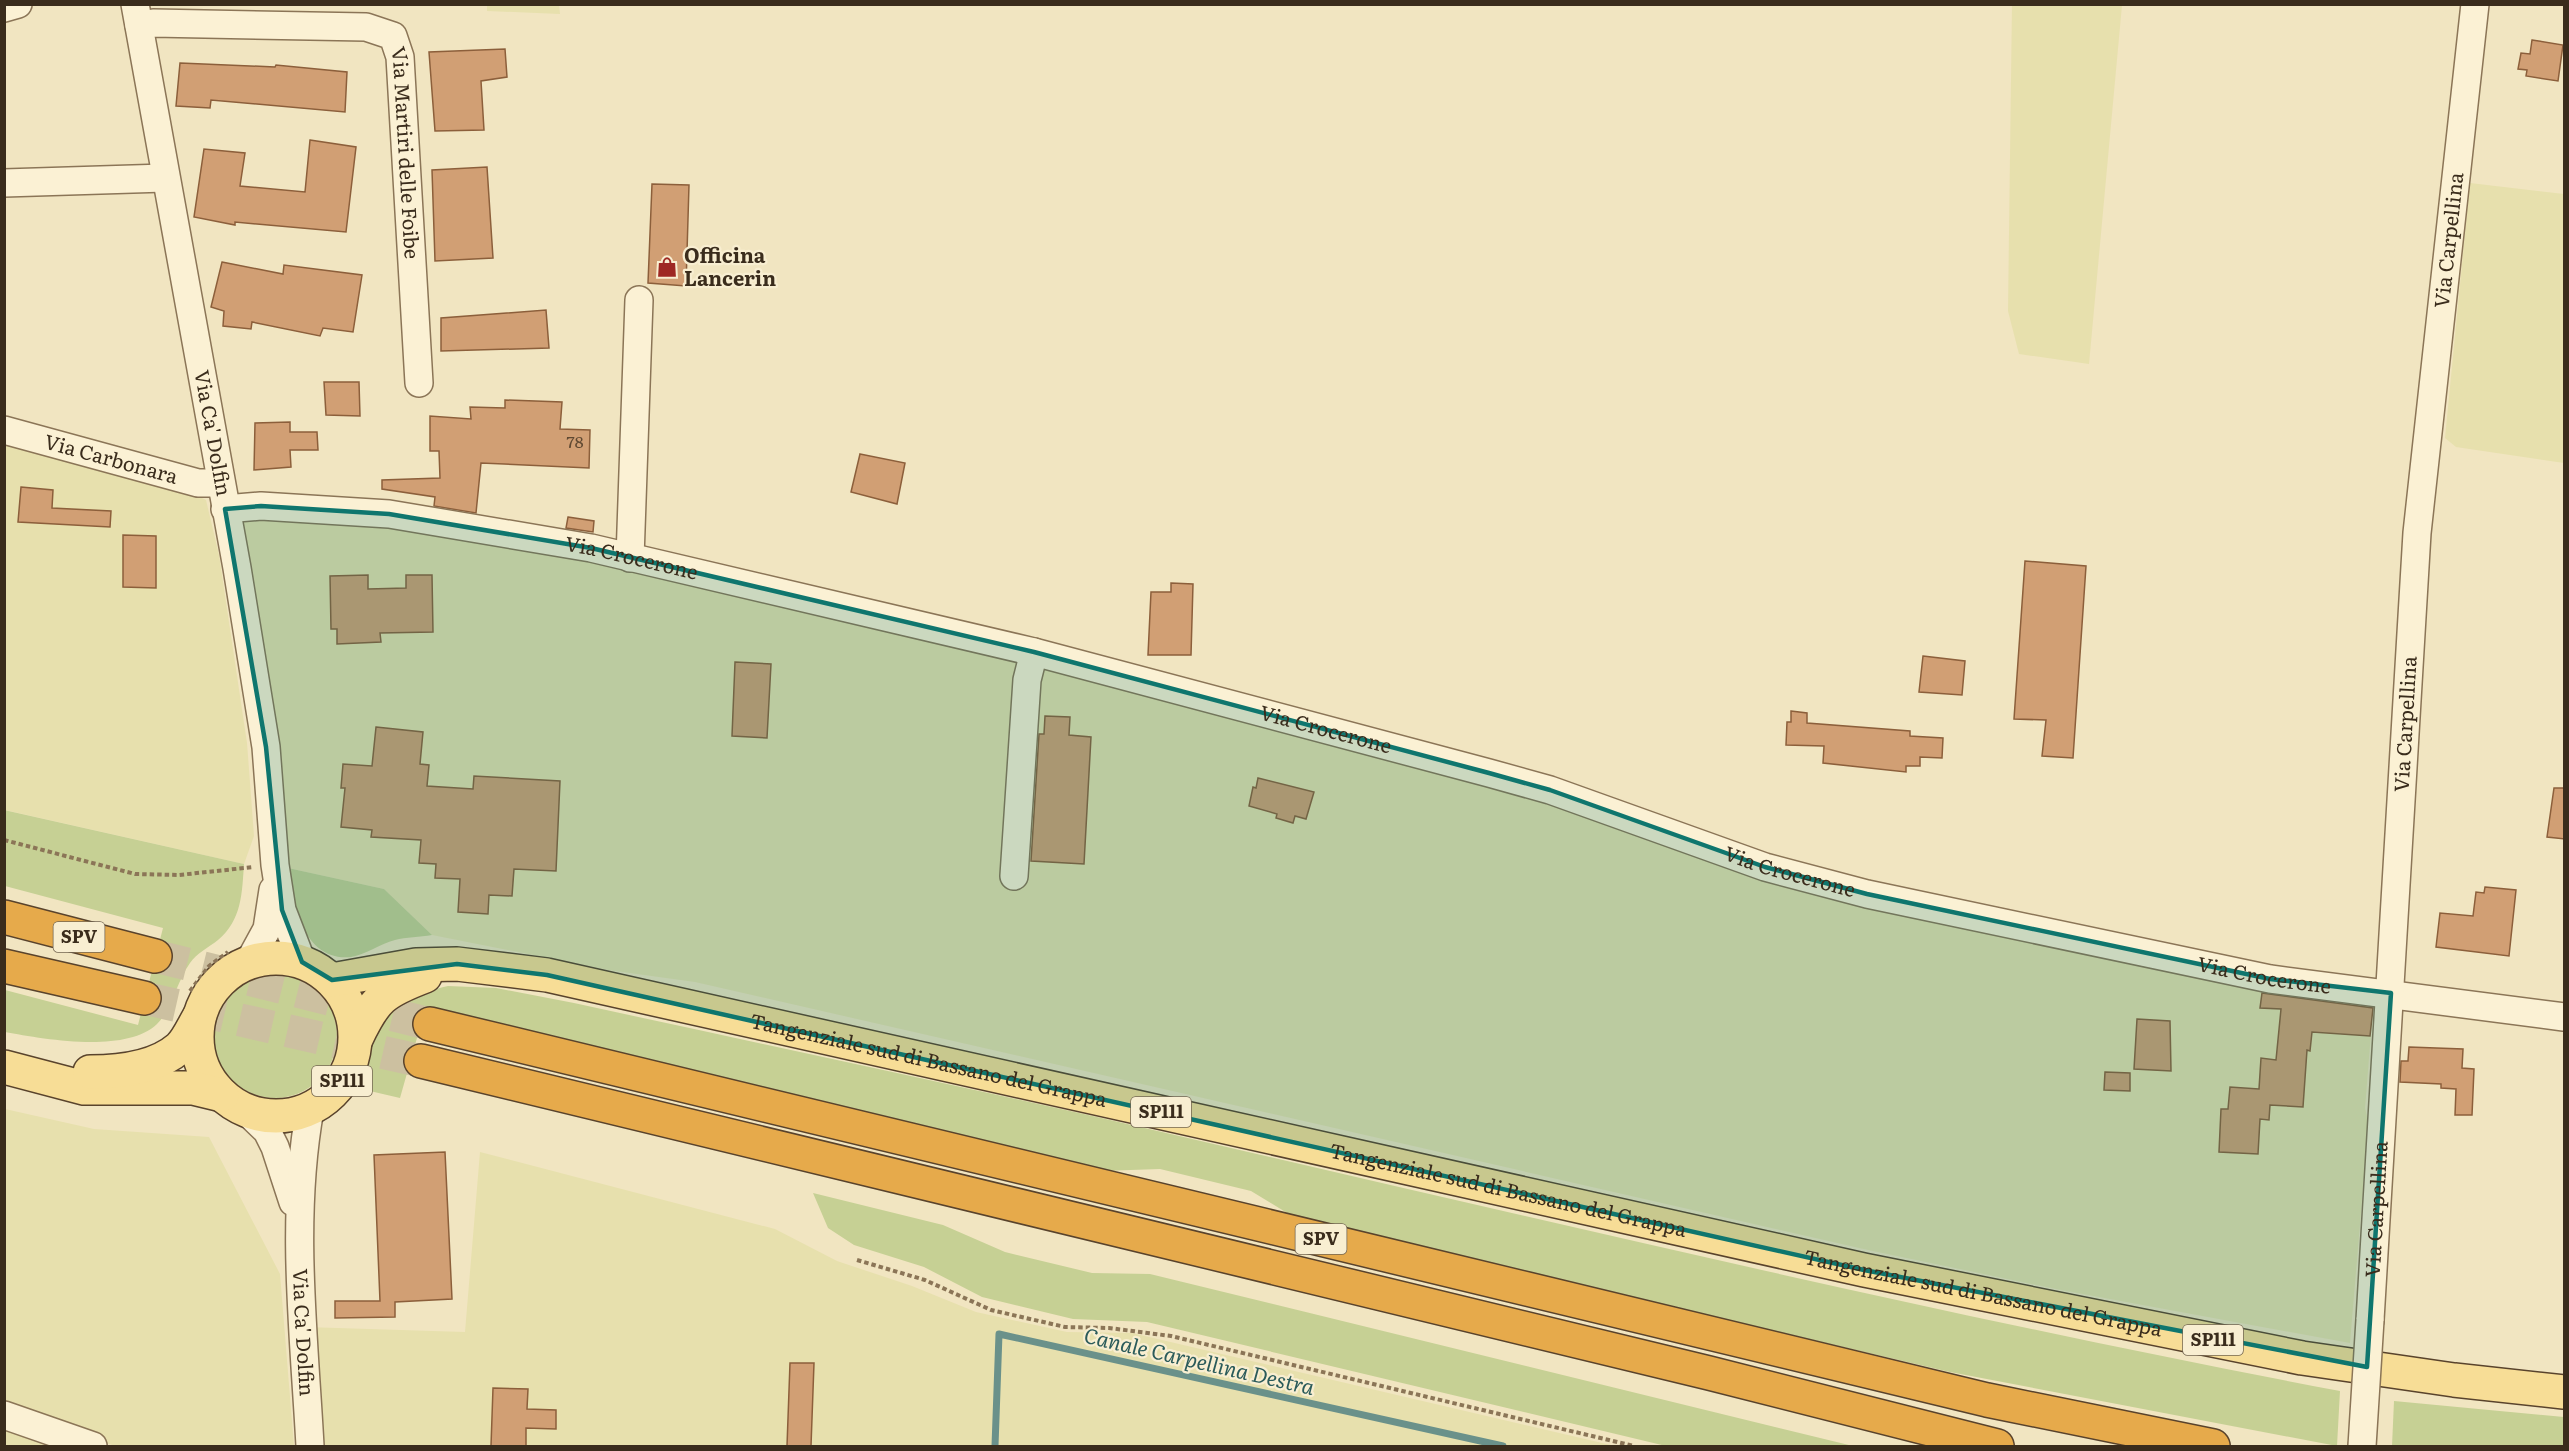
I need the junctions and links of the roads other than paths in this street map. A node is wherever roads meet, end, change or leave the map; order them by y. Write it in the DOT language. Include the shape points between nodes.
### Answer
graph roads {
  1 [pos="18,4"];
  2 [pos="2475,4"];
  3 [pos="4,8"];
  4 [pos="137,15"];
  5 [pos="165,178"];
  6 [pos="4,183"];
  7 [pos="639,300"];
  8 [pos="419,383"];
  9 [pos="4,430"];
  10 [pos="222,496"];
  11 [pos="630,558"];
  12 [pos="1034,652"];
  13 [pos="275,865"];
  14 [pos="1014,876"];
  15 [pos="4,917"];
  16 [pos="155,956"];
  17 [pos="249,962"];
  18 [pos="302,962"];
  19 [pos="457,964"];
  20 [pos="4,966"];
  21 [pos="332,980"];
  22 [pos="2391,993"];
  23 [pos="144,998"];
  24 [pos="199,1017"];
  25 [pos="2565,1017"];
  26 [pos="430,1024"];
  27 [pos="356,1039"];
  28 [pos="421,1061"];
  29 [pos="16,1070"];
  30 [pos="233,1102"];
  31 [pos="310,1109"];
  32 [pos="298,1218"];
  33 [pos="2565,1392"];
  34 [pos="4,1415"];
  35 [pos="93,1446"];
  36 [pos="310,1446"];
  37 [pos="1997,1446"];
  38 [pos="2213,1446"];
  39 [pos="2362,1446"];
  1 -- 3 [label="street"];
  2 -- 22 [label="street, Via Carpellina" via="2418,533"];
  4 -- 5 [label="street, Via Ca' Dolfin"];
  4 -- 8 [label="street, Via Martiri delle Foibe" via="153,23 366,27 393,36 400,57"];
  5 -- 6 [label="street"];
  5 -- 10 [label="street, Via Ca' Dolfin"];
  7 -- 11 [label="street"];
  9 -- 10 [label="street, Via Carbonara" via="198,483"];
  10 -- 11 [label="street, Via Crocerone" via="261,506 389,514"];
  10 -- 13 [label="street, Via Ca' Dolfin" via="266,747"];
  11 -- 12 [label="street, Via Crocerone"];
  12 -- 14 [label="street" via="1028,680"];
  12 -- 22 [label="street, Via Crocerone" via="1550,790 1766,867 1867,894 2270,980"];
  13 -- 17 [label="street, Via Ca' Dolfin" via="267,928"];
  13 -- 18 [label="street, Via Ca' Dolfin" via="285,918"];
  15 -- 16 [label="highway, SPV"];
  17 -- 18 [label="main road, Tangenziale sud di Bassano del Grappa / SP111" via="276,958"];
  17 -- 24 [label="main road, Tangenziale sud di Bassano del Grappa / SP111" via="228,974 211,992"];
  18 -- 21 [label="main road, Tangenziale sud di Bassano del Grappa / SP111"];
  19 -- 21 [label="main road, Tangenziale sud di Bassano del Grappa / SP111" via="416,965"];
  19 -- 27 [label="main road, Tangenziale sud di Bassano del Grappa / SP111" via="390,989 370,1010"];
  19 -- 33 [label="main road, Tangenziale sud di Bassano del Grappa / SP111" via="547,975 1875,1272 2302,1358"];
  20 -- 23 [label="highway, SPV"];
  21 -- 27 [label="main road, Tangenziale sud di Bassano del Grappa / SP111" via="349,1007"];
  22 -- 25 [label="street, Via Crocerone"];
  22 -- 39 [label="street, Via Carpellina, bridge"];
  24 -- 29 [label="main road, Tangenziale sud di Bassano del Grappa / SP111" via="179,1048 155,1062 111,1072"];
  24 -- 30 [label="main road, Tangenziale sud di Bassano del Grappa / SP111" via="200,1058 208,1078"];
  26 -- 38 [label="highway, SPV" via="1986,1400"];
  27 -- 31 [label="main road, Tangenziale sud di Bassano del Grappa / SP111" via="343,1081"];
  28 -- 37 [label="highway, SPV"];
  29 -- 30 [label="main road, Tangenziale sud di Bassano del Grappa / SP111" via="84,1088 192,1088"];
  30 -- 31 [label="main road, Tangenziale sud di Bassano del Grappa / SP111" via="265,1115 288,1115"];
  30 -- 32 [label="street, Via Ca' Dolfin" via="267,1131"];
  31 -- 32 [label="street, Via Ca' Dolfin"];
  32 -- 36 [label="street, Via Ca' Dolfin"];
  34 -- 35 [label="street"];
}
